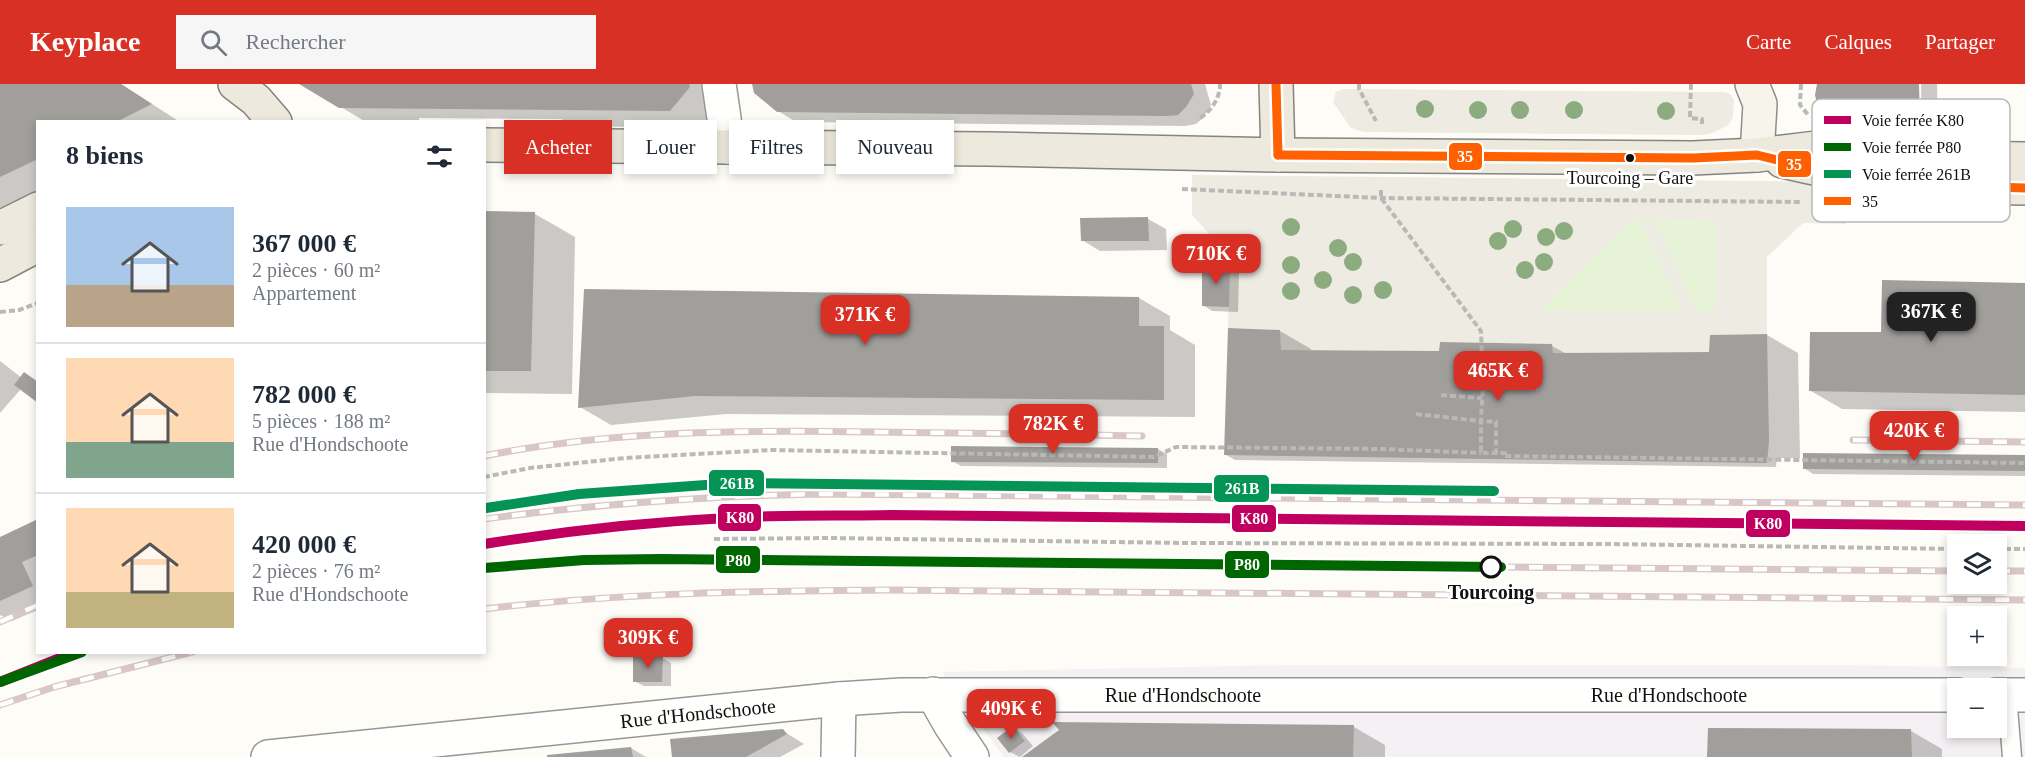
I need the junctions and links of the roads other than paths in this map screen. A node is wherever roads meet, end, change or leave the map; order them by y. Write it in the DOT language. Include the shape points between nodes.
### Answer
graph roads {
  1 [pos="235,84"];
  2 [pos="718,84"];
  3 [pos="1276,84"];
  4 [pos="1752,84"];
  5 [pos="273,120"];
  6 [pos="486,145"];
  7 [pos="727,147"];
  8 [pos="1812,148"];
  9 [pos="1278,155"];
  10 [pos="1757,155"];
  11 [pos="2010,159"];
  12 [pos="2025,159"];
  13 [pos="1812,168"];
  14 [pos="36,210"];
  15 [pos="0,228"];
  16 [pos="36,246"];
  17 [pos="0,265"];
  18 [pos="933,694"];
  19 [pos="1947,695"];
  20 [pos="2009,695"];
  21 [pos="839,699"];
  22 [pos="268,757"];
  23 [pos="838,757"];
  24 [pos="972,757"];
  25 [pos="2012,757"];
  1 -- 5 [label="main road"];
  2 -- 7 [label="street"];
  3 -- 9 [label="main road"];
  4 -- 10 [label="main road" via="1760,104"];
  6 -- 7 [label="main road"];
  7 -- 9 [label="main road"];
  8 -- 10 [label="main road"];
  9 -- 10 [label="main road"];
  10 -- 13 [label="main road"];
  11 -- 12 [label="main road"];
  14 -- 15 [label="main road"];
  16 -- 17 [label="main road"];
  18 -- 19 [label="street, Rue d'Hondschoote"];
  18 -- 21 [label="street, Rue d'Hondschoote"];
  18 -- 24 [label="street"];
  20 -- 25 [label="lane"];
  21 -- 22 [label="street, Rue d'Hondschoote"];
  21 -- 23 [label="street"];
}
